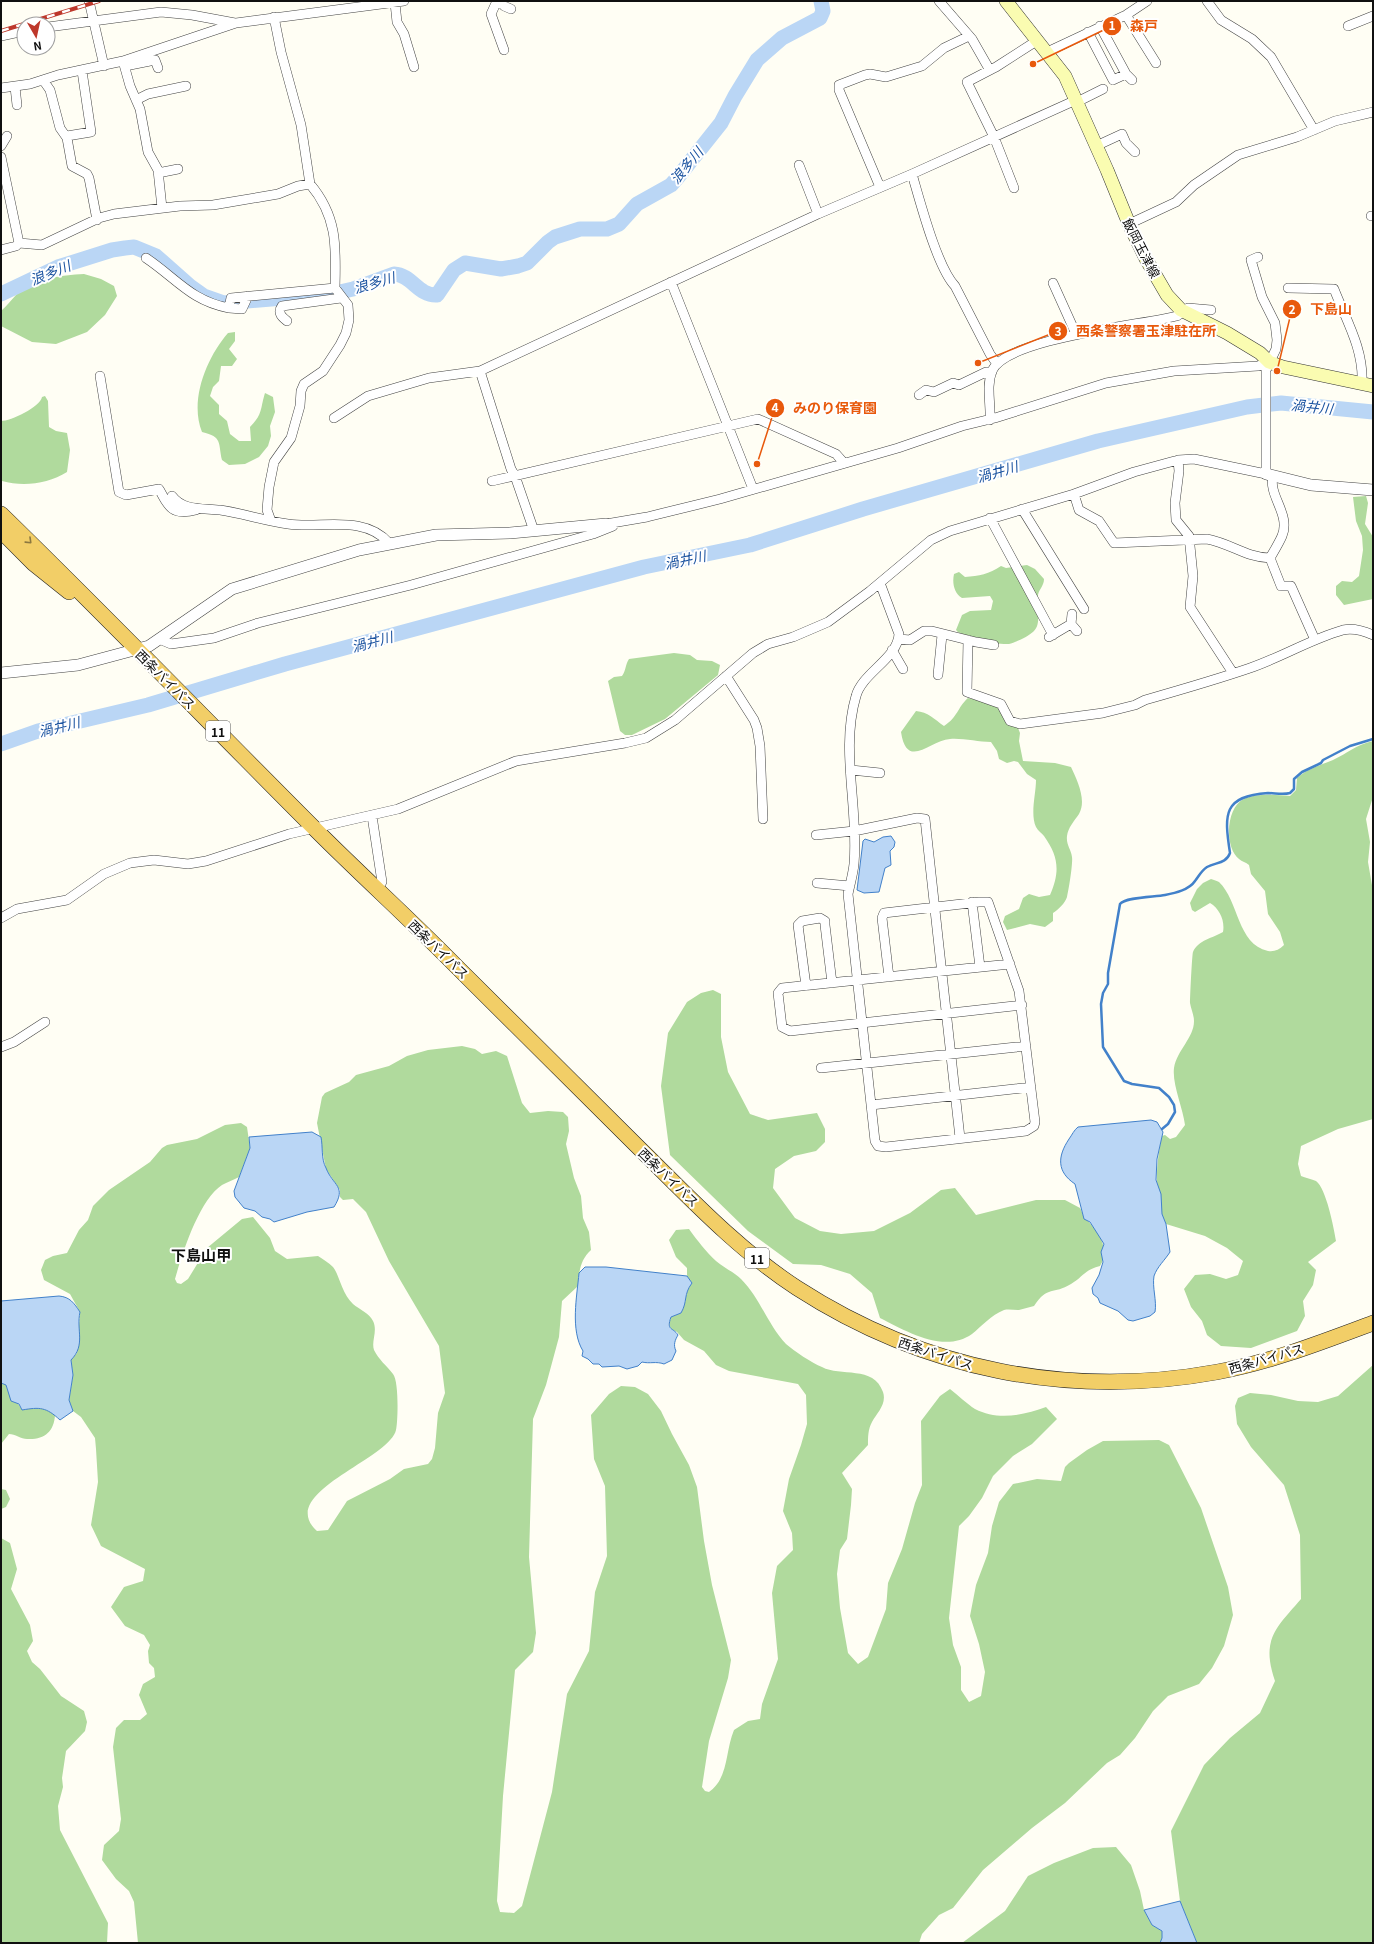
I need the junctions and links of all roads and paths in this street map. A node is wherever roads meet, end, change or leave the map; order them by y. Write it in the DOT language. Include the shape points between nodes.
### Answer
graph roads {
  1 [pos="89,1"];
  2 [pos="498,1"];
  3 [pos="939,1"];
  4 [pos="1006,1"];
  5 [pos="1147,1"];
  6 [pos="1207,1"];
  7 [pos="400,2"];
  8 [pos="511,9"];
  9 [pos="1126,15"];
  10 [pos="1373,16"];
  11 [pos="274,17"];
  12 [pos="95,22"];
  13 [pos="236,23"];
  14 [pos="56,26"];
  15 [pos="1100,26"];
  16 [pos="1348,26"];
  17 [pos="1088,32"];
  18 [pos="16,33"];
  19 [pos="1,36"];
  20 [pos="969,36"];
  21 [pos="1038,40"];
  22 [pos="504,50"];
  23 [pos="1047,52"];
  24 [pos="1156,63"];
  25 [pos="123,64"];
  26 [pos="104,66"];
  27 [pos="414,67"];
  28 [pos="158,68"];
  29 [pos="992,69"];
  30 [pos="82,71"];
  31 [pos="43,80"];
  32 [pos="186,86"];
  33 [pos="14,87"];
  34 [pos="1,88"];
  35 [pos="1103,89"];
  36 [pos="136,100"];
  37 [pos="1077,101"];
  38 [pos="17,105"];
  39 [pos="1373,112"];
  40 [pos="1314,130"];
  41 [pos="7,136"];
  42 [pos="66,136"];
  43 [pos="994,137"];
  44 [pos="1,146"];
  45 [pos="1096,146"];
  46 [pos="1135,152"];
  47 [pos="1,157"];
  48 [pos="798,165"];
  49 [pos="178,169"];
  50 [pos="158,173"];
  51 [pos="912,174"];
  52 [pos="310,184"];
  53 [pos="880,187"];
  54 [pos="1014,188"];
  55 [pos="162,208"];
  56 [pos="818,214"];
  57 [pos="97,220"];
  58 [pos="1129,224"];
  59 [pos="19,243"];
  60 [pos="1,250"];
  61 [pos="1258,257"];
  62 [pos="146,258"];
  63 [pos="671,282"];
  64 [pos="1054,283"];
  65 [pos="1288,288"];
  66 [pos="338,293"];
  67 [pos="1211,310"];
  68 [pos="1184,312"];
  69 [pos="287,321"];
  70 [pos="1076,334"];
  71 [pos="997,364"];
  72 [pos="1267,366"];
  73 [pos="480,371"];
  74 [pos="992,372"];
  75 [pos="100,376"];
  76 [pos="1368,385"];
  77 [pos="919,395"];
  78 [pos="334,418"];
  79 [pos="990,420"];
  80 [pos="729,425"];
  81 [pos="1178,460"];
  82 [pos="844,463"];
  83 [pos="1270,475"];
  84 [pos="515,476"];
  85 [pos="492,481"];
  86 [pos="753,489"];
  87 [pos="1373,490"];
  88 [pos="1074,494"];
  89 [pos="172,496"];
  90 [pos="198,509"];
  91 [pos="1022,509"];
  92 [pos="1,514"];
  93 [pos="990,518"];
  94 [pos="271,521"];
  95 [pos="626,521"];
  96 [pos="606,524"];
  97 [pos="1,531"];
  98 [pos="534,531"];
  99 [pos="1189,539"];
  100 [pos="389,543"];
  101 [pos="1270,558"];
  102 [pos="880,583"];
  103 [pos="1084,609"];
  104 [pos="1077,631"];
  105 [pos="119,633"];
  106 [pos="942,635"];
  107 [pos="1373,635"];
  108 [pos="159,639"];
  109 [pos="899,639"];
  110 [pos="968,640"];
  111 [pos="1316,640"];
  112 [pos="994,645"];
  113 [pos="892,650"];
  114 [pos="141,655"];
  115 [pos="903,669"];
  116 [pos="1,673"];
  117 [pos="1233,673"];
  118 [pos="938,675"];
  119 [pos="726,676"];
  120 [pos="852,770"];
  121 [pos="880,773"];
  122 [pos="372,816"];
  123 [pos="763,819"];
  124 [pos="315,828"];
  125 [pos="854,831"];
  126 [pos="816,835"];
  127 [pos="817,883"];
  128 [pos="850,886"];
  129 [pos="376,889"];
  130 [pos="972,902"];
  131 [pos="934,907"];
  132 [pos="1,918"];
  133 [pos="1010,964"];
  134 [pos="980,967"];
  135 [pos="942,972"];
  136 [pos="888,977"];
  137 [pos="858,980"];
  138 [pos="832,983"];
  139 [pos="806,986"];
  140 [pos="1022,1005"];
  141 [pos="946,1014"];
  142 [pos="45,1022"];
  143 [pos="862,1023"];
  144 [pos="1026,1046"];
  145 [pos="1,1047"];
  146 [pos="951,1055"];
  147 [pos="866,1064"];
  148 [pos="821,1068"];
  149 [pos="1031,1087"];
  150 [pos="955,1096"];
  151 [pos="871,1105"];
  152 [pos="960,1138"];
  153 [pos="1373,1323"];
  1 -- 12 [label="street"];
  2 -- 8 [label="street"];
  2 -- 22 [label="street" via="491,14"];
  3 -- 20 [label="street"];
  4 -- 21 [label="main road, 飯岡玉津線"];
  5 -- 9 [label="street"];
  6 -- 40 [label="street" via="1221,20 1252,39 1271,57"];
  7 -- 11 [label="street"];
  7 -- 27 [label="street" via="397,22 404,34"];
  9 -- 15 [label="street"];
  9 -- 24 [label="street"];
  10 -- 16 [label="street"];
  11 -- 13 [label="street"];
  11 -- 52 [label="street" via="301,125"];
  12 -- 13 [label="street" via="161,12"];
  12 -- 14 [label="street"];
  12 -- 26 [label="street"];
  13 -- 25 [label="street"];
  15 -- 17 [label="street"];
  15 -- 17 [label="street" via="1129,77 1113,80"];
  17 -- 23 [label="street"];
  18 -- 19 [label="street"];
  20 -- 29 [label="street" via="988,67"];
  20 -- 53 [label="street" via="944,48 922,66 886,77 865,75 839,85"];
  21 -- 23 [label="main road, 飯岡玉津線"];
  21 -- 29 [label="street"];
  23 -- 37 [label="main road, 飯岡玉津線" via="1065,76"];
  25 -- 26 [label="street"];
  25 -- 28 [label="street" via="155,60"];
  25 -- 36 [label="street"];
  26 -- 30 [label="street"];
  29 -- 43 [label="street" via="967,82"];
  30 -- 31 [label="street"];
  30 -- 42 [label="street" via="91,132"];
  31 -- 33 [label="street"];
  31 -- 42 [label="street" via="50,90 60,128"];
  32 -- 36 [label="street" via="148,94"];
  33 -- 34 [label="street"];
  33 -- 38 [label="street"];
  35 -- 37 [label="street"];
  36 -- 50 [label="street" via="143,117 148,152"];
  37 -- 43 [label="street"];
  37 -- 45 [label="main road, 飯岡玉津線"];
  39 -- 40 [label="street" via="1335,121"];
  40 -- 58 [label="street" via="1238,155 1194,185 1176,202"];
  41 -- 44 [label="street"];
  42 -- 57 [label="street" via="72,166 89,178"];
  43 -- 51 [label="street"];
  43 -- 54 [label="street"];
  45 -- 46 [label="street" via="1122,134 1126,143"];
  45 -- 58 [label="main road, 飯岡玉津線"];
  47 -- 59 [label="street"];
  48 -- 56 [label="street"];
  49 -- 50 [label="street"];
  50 -- 55 [label="street"];
  51 -- 53 [label="street"];
  51 -- 71 [label="street" via="948,278 955,286"];
  52 -- 55 [label="street" via="278,194 214,205"];
  52 -- 66 [label="street" via="321,198 330,217 336,246"];
  53 -- 56 [label="street"];
  55 -- 57 [label="street" via="114,214"];
  56 -- 63 [label="street"];
  57 -- 59 [label="street" via="42,244"];
  58 -- 68 [label="main road, 飯岡玉津線" via="1167,295"];
  59 -- 60 [label="street"];
  61 -- 72 [label="street" via="1250,260 1262,297 1275,323 1277,340"];
  62 -- 66 [label="street" via="195,297 209,304 230,305 231,298 247,300"];
  63 -- 73 [label="street"];
  63 -- 80 [label="street"];
  64 -- 70 [label="street"];
  65 -- 76 [label="street" via="1334,289 1357,344"];
  66 -- 69 [label="street" via="282,306 281,316"];
  66 -- 94 [label="street" via="348,305 349,320 346,333 323,371 304,384 300,391 299,413 291,438 276,458 273,468 267,510"];
  67 -- 68 [label="street" via="1188,308"];
  68 -- 70 [label="street" via="1173,317"];
  68 -- 72 [label="main road, 飯岡玉津線" via="1260,353"];
  70 -- 71 [label="street" via="1045,342 1005,358"];
  71 -- 74 [label="street"];
  72 -- 76 [label="main road, 飯岡玉津線"];
  72 -- 79 [label="street" via="1156,373 1106,383"];
  72 -- 83 [label="street" via="1266,430"];
  73 -- 78 [label="street" via="429,378 368,396"];
  73 -- 84 [label="street"];
  74 -- 77 [label="street" via="986,372 958,385 953,383 934,392 926,390"];
  74 -- 79 [label="street" via="989,390"];
  75 -- 90 [label="street" via="119,492 126,495 159,489 172,510 180,512"];
  79 -- 82 [label="street" via="962,426"];
  80 -- 82 [label="street" via="758,419 836,454"];
  80 -- 84 [label="street"];
  80 -- 86 [label="street"];
  81 -- 83 [label="street" via="1194,459"];
  81 -- 88 [label="street" via="1134,472"];
  81 -- 99 [label="street" via="1179,471 1174,503 1176,520 1187,532"];
  82 -- 86 [label="street"];
  83 -- 87 [label="street" via="1311,485"];
  83 -- 101 [label="street" via="1284,516 1284,524 1283,535"];
  84 -- 85 [label="street"];
  84 -- 98 [label="street"];
  86 -- 95 [label="street" via="680,510"];
  88 -- 91 [label="street"];
  88 -- 99 [label="street" via="1079,510 1099,521 1114,543"];
  89 -- 90 [label="street" via="180,504"];
  90 -- 94 [label="street" via="223,510"];
  91 -- 93 [label="street"];
  91 -- 103 [label="street"];
  92 -- 105 [label="highway, 西条バイパス / 11, one-way"];
  93 -- 102 [label="street" via="935,537"];
  93 -- 104 [label="street" via="1050,636 1072,619"];
  94 -- 100 [label="street" via="289,525 338,524 358,527 379,534"];
  95 -- 96 [label="street"];
  95 -- 108 [label="street" via="593,534 411,585 258,623 214,638 170,644"];
  96 -- 98 [label="street"];
  97 -- 105 [label="highway, 西条バイパス / 11" via="34,564"];
  98 -- 100 [label="street" via="436,535"];
  99 -- 101 [label="street" via="1221,542 1243,553"];
  99 -- 117 [label="street" via="1192,576 1190,607"];
  100 -- 108 [label="street" via="327,558 232,589"];
  101 -- 111 [label="street" via="1281,586 1291,586"];
  102 -- 109 [label="street"];
  102 -- 119 [label="street" via="828,622 761,648"];
  105 -- 114 [label="highway, 西条バイパス / 11"];
  106 -- 109 [label="street" via="932,631 924,632 910,640"];
  106 -- 110 [label="street"];
  106 -- 118 [label="street"];
  107 -- 111 [label="street" via="1344,630"];
  108 -- 114 [label="street"];
  109 -- 113 [label="street"];
  110 -- 112 [label="street"];
  110 -- 117 [label="street" via="967,692 1001,704 1010,721 1020,724 1124,708"];
  111 -- 117 [label="street" via="1279,657"];
  113 -- 115 [label="street"];
  113 -- 120 [label="street" via="859,688 856,696 850,728"];
  114 -- 116 [label="street"];
  114 -- 124 [label="highway, 西条バイパス / 11"];
  119 -- 122 [label="street" via="675,720 646,738 516,761 404,807"];
  119 -- 123 [label="street" via="757,728"];
  120 -- 121 [label="street"];
  120 -- 125 [label="street"];
  122 -- 124 [label="street"];
  122 -- 129 [label="street" via="382,882"];
  124 -- 129 [label="highway, 西条バイパス / 11"];
  124 -- 132 [label="street" via="206,861 188,864 154,860 126,864 104,874 67,900 17,909"];
  125 -- 126 [label="street"];
  125 -- 128 [label="street" via="854,864"];
  125 -- 131 [label="street" via="917,818 924,819"];
  127 -- 128 [label="street"];
  128 -- 137 [label="street" via="848,894"];
  129 -- 153 [label="highway, 西条バイパス / 11" via="657,1166 740,1244 795,1286 842,1314 894,1340 968,1364 1037,1378 1090,1382 1140,1381 1253,1364"];
  130 -- 131 [label="street"];
  130 -- 133 [label="street" via="990,905"];
  130 -- 134 [label="street"];
  131 -- 135 [label="street"];
  131 -- 136 [label="street" via="887,912 883,915"];
  133 -- 134 [label="street"];
  133 -- 140 [label="street"];
  134 -- 135 [label="street"];
  135 -- 136 [label="street"];
  135 -- 141 [label="street"];
  136 -- 137 [label="street"];
  137 -- 138 [label="street"];
  137 -- 143 [label="street"];
  138 -- 139 [label="street"];
  138 -- 139 [label="street" via="825,921 820,918 802,920 798,925"];
  139 -- 143 [label="street" via="779,990 784,1029"];
  140 -- 141 [label="street"];
  140 -- 144 [label="street"];
  141 -- 143 [label="street"];
  141 -- 146 [label="street"];
  142 -- 145 [label="street" via="14,1042"];
  143 -- 147 [label="street"];
  144 -- 146 [label="street"];
  144 -- 149 [label="street"];
  146 -- 147 [label="street"];
  146 -- 150 [label="street"];
  147 -- 148 [label="street"];
  147 -- 151 [label="street"];
  149 -- 150 [label="street"];
  149 -- 152 [label="street" via="1035,1122 1031,1129"];
  150 -- 151 [label="street"];
  150 -- 152 [label="street"];
  151 -- 152 [label="street" via="875,1141 878,1146"];
}
